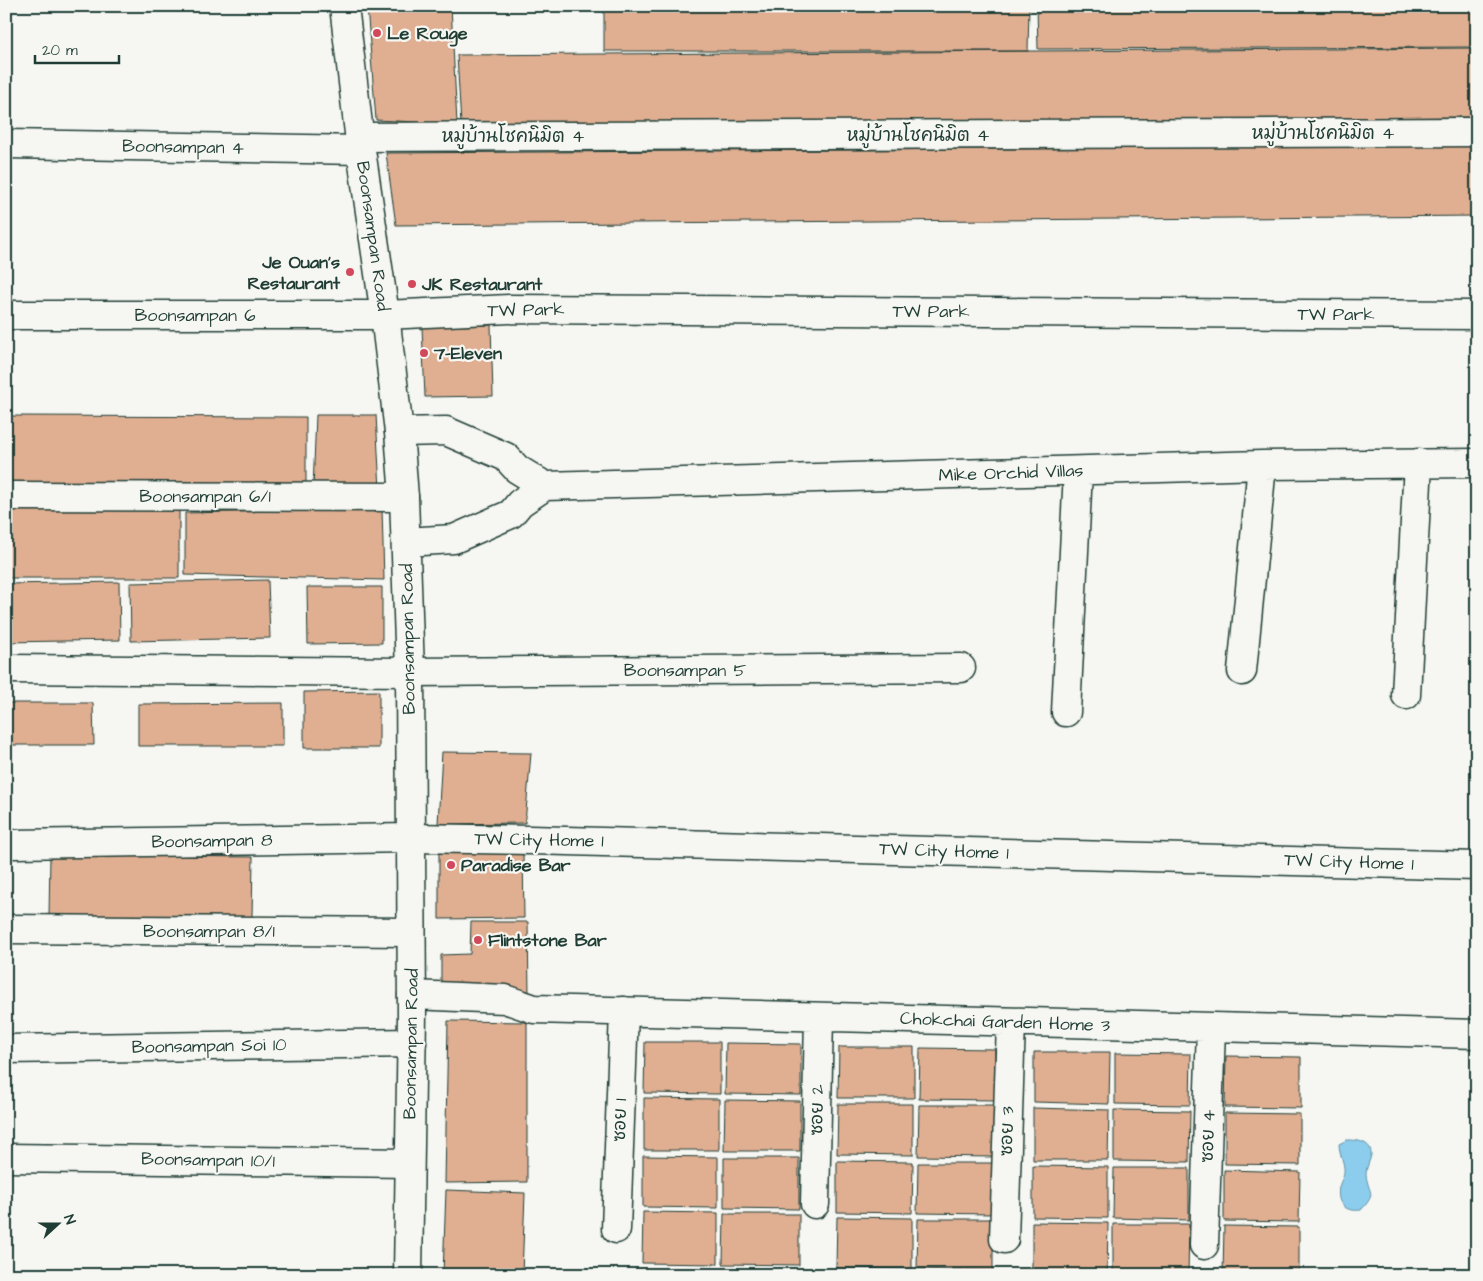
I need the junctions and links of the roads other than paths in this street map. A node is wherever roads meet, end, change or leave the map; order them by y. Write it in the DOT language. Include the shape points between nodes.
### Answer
graph roads {
  1 [pos="344,6"];
  2 [pos="1477,132"];
  3 [pos="6,144"];
  4 [pos="360,144"];
  5 [pos="6,314"];
  6 [pos="385,315"];
  7 [pos="1477,315"];
  8 [pos="399,432"];
  9 [pos="1418,463"];
  10 [pos="1477,463"];
  11 [pos="1262,465"];
  12 [pos="1078,471"];
  13 [pos="545,486"];
  14 [pos="6,496"];
  15 [pos="404,497"];
  16 [pos="406,542"];
  17 [pos="961,668"];
  18 [pos="6,669"];
  19 [pos="1242,671"];
  20 [pos="410,672"];
  21 [pos="1406,695"];
  22 [pos="1066,712"];
  23 [pos="410,838"];
  24 [pos="14,844"];
  25 [pos="1477,866"];
  26 [pos="6,929"];
  27 [pos="411,932"];
  28 [pos="412,1005"];
  29 [pos="624,1011"];
  30 [pos="819,1016"];
  31 [pos="1011,1022"];
  32 [pos="1211,1027"];
  33 [pos="1477,1034"];
  34 [pos="412,1043"];
  35 [pos="6,1049"];
  36 [pos="6,1158"];
  37 [pos="409,1163"];
  38 [pos="815,1204"];
  39 [pos="616,1229"];
  40 [pos="1004,1239"];
  41 [pos="1204,1245"];
  42 [pos="408,1275"];
  1 -- 4 [label="street, Boonsampan Road"];
  2 -- 4 [label="street, หมู่บ้านโชคนิมิต 4"];
  3 -- 4 [label="street, Boonsampan 4"];
  4 -- 6 [label="street, Boonsampan Road"];
  5 -- 6 [label="street, Boonsampan 6"];
  6 -- 7 [label="street, TW Park" via="519,309"];
  6 -- 8 [label="street, Boonsampan Road"];
  8 -- 13 [label="street" via="446,431 506,457 517,469"];
  8 -- 15 [label="street, Boonsampan Road"];
  9 -- 10 [label="street, Mike Orchid Villas"];
  9 -- 11 [label="street, Mike Orchid Villas"];
  9 -- 21 [label="street"];
  11 -- 12 [label="street, Mike Orchid Villas"];
  11 -- 19 [label="street"];
  12 -- 13 [label="street, Mike Orchid Villas"];
  12 -- 22 [label="street"];
  13 -- 16 [label="street" via="520,503 511,514 454,539"];
  14 -- 15 [label="street, Boonsampan 6/1"];
  15 -- 16 [label="street, Boonsampan Road"];
  16 -- 20 [label="street, Boonsampan Road"];
  17 -- 20 [label="street, Boonsampan 5"];
  18 -- 20 [label="street, Boonsampan 5"];
  20 -- 23 [label="street, Boonsampan Road"];
  23 -- 24 [label="street, Boonsampan 8"];
  23 -- 25 [label="street, TW City Home 1"];
  23 -- 27 [label="street, Boonsampan Road"];
  26 -- 27 [label="street, Boonsampan 8/1"];
  27 -- 28 [label="street, Boonsampan Road"];
  28 -- 29 [label="street, Chokchai Garden Home 3" via="505,1018 534,1009"];
  28 -- 34 [label="street, Boonsampan Road"];
  29 -- 30 [label="street, Chokchai Garden Home 3"];
  29 -- 39 [label="street, ซอย 1"];
  30 -- 31 [label="street, Chokchai Garden Home 3"];
  30 -- 38 [label="street, ซอย 2"];
  31 -- 32 [label="street, Chokchai Garden Home 3"];
  31 -- 40 [label="street, ซอย 3"];
  32 -- 33 [label="street, Chokchai Garden Home 3"];
  32 -- 41 [label="street, ซอย 4"];
  34 -- 35 [label="street, Boonsampan Soi 10"];
  34 -- 37 [label="street, Boonsampan Road"];
  36 -- 37 [label="street, Boonsampan 10/1"];
  37 -- 42 [label="street, Boonsampan Road"];
}
